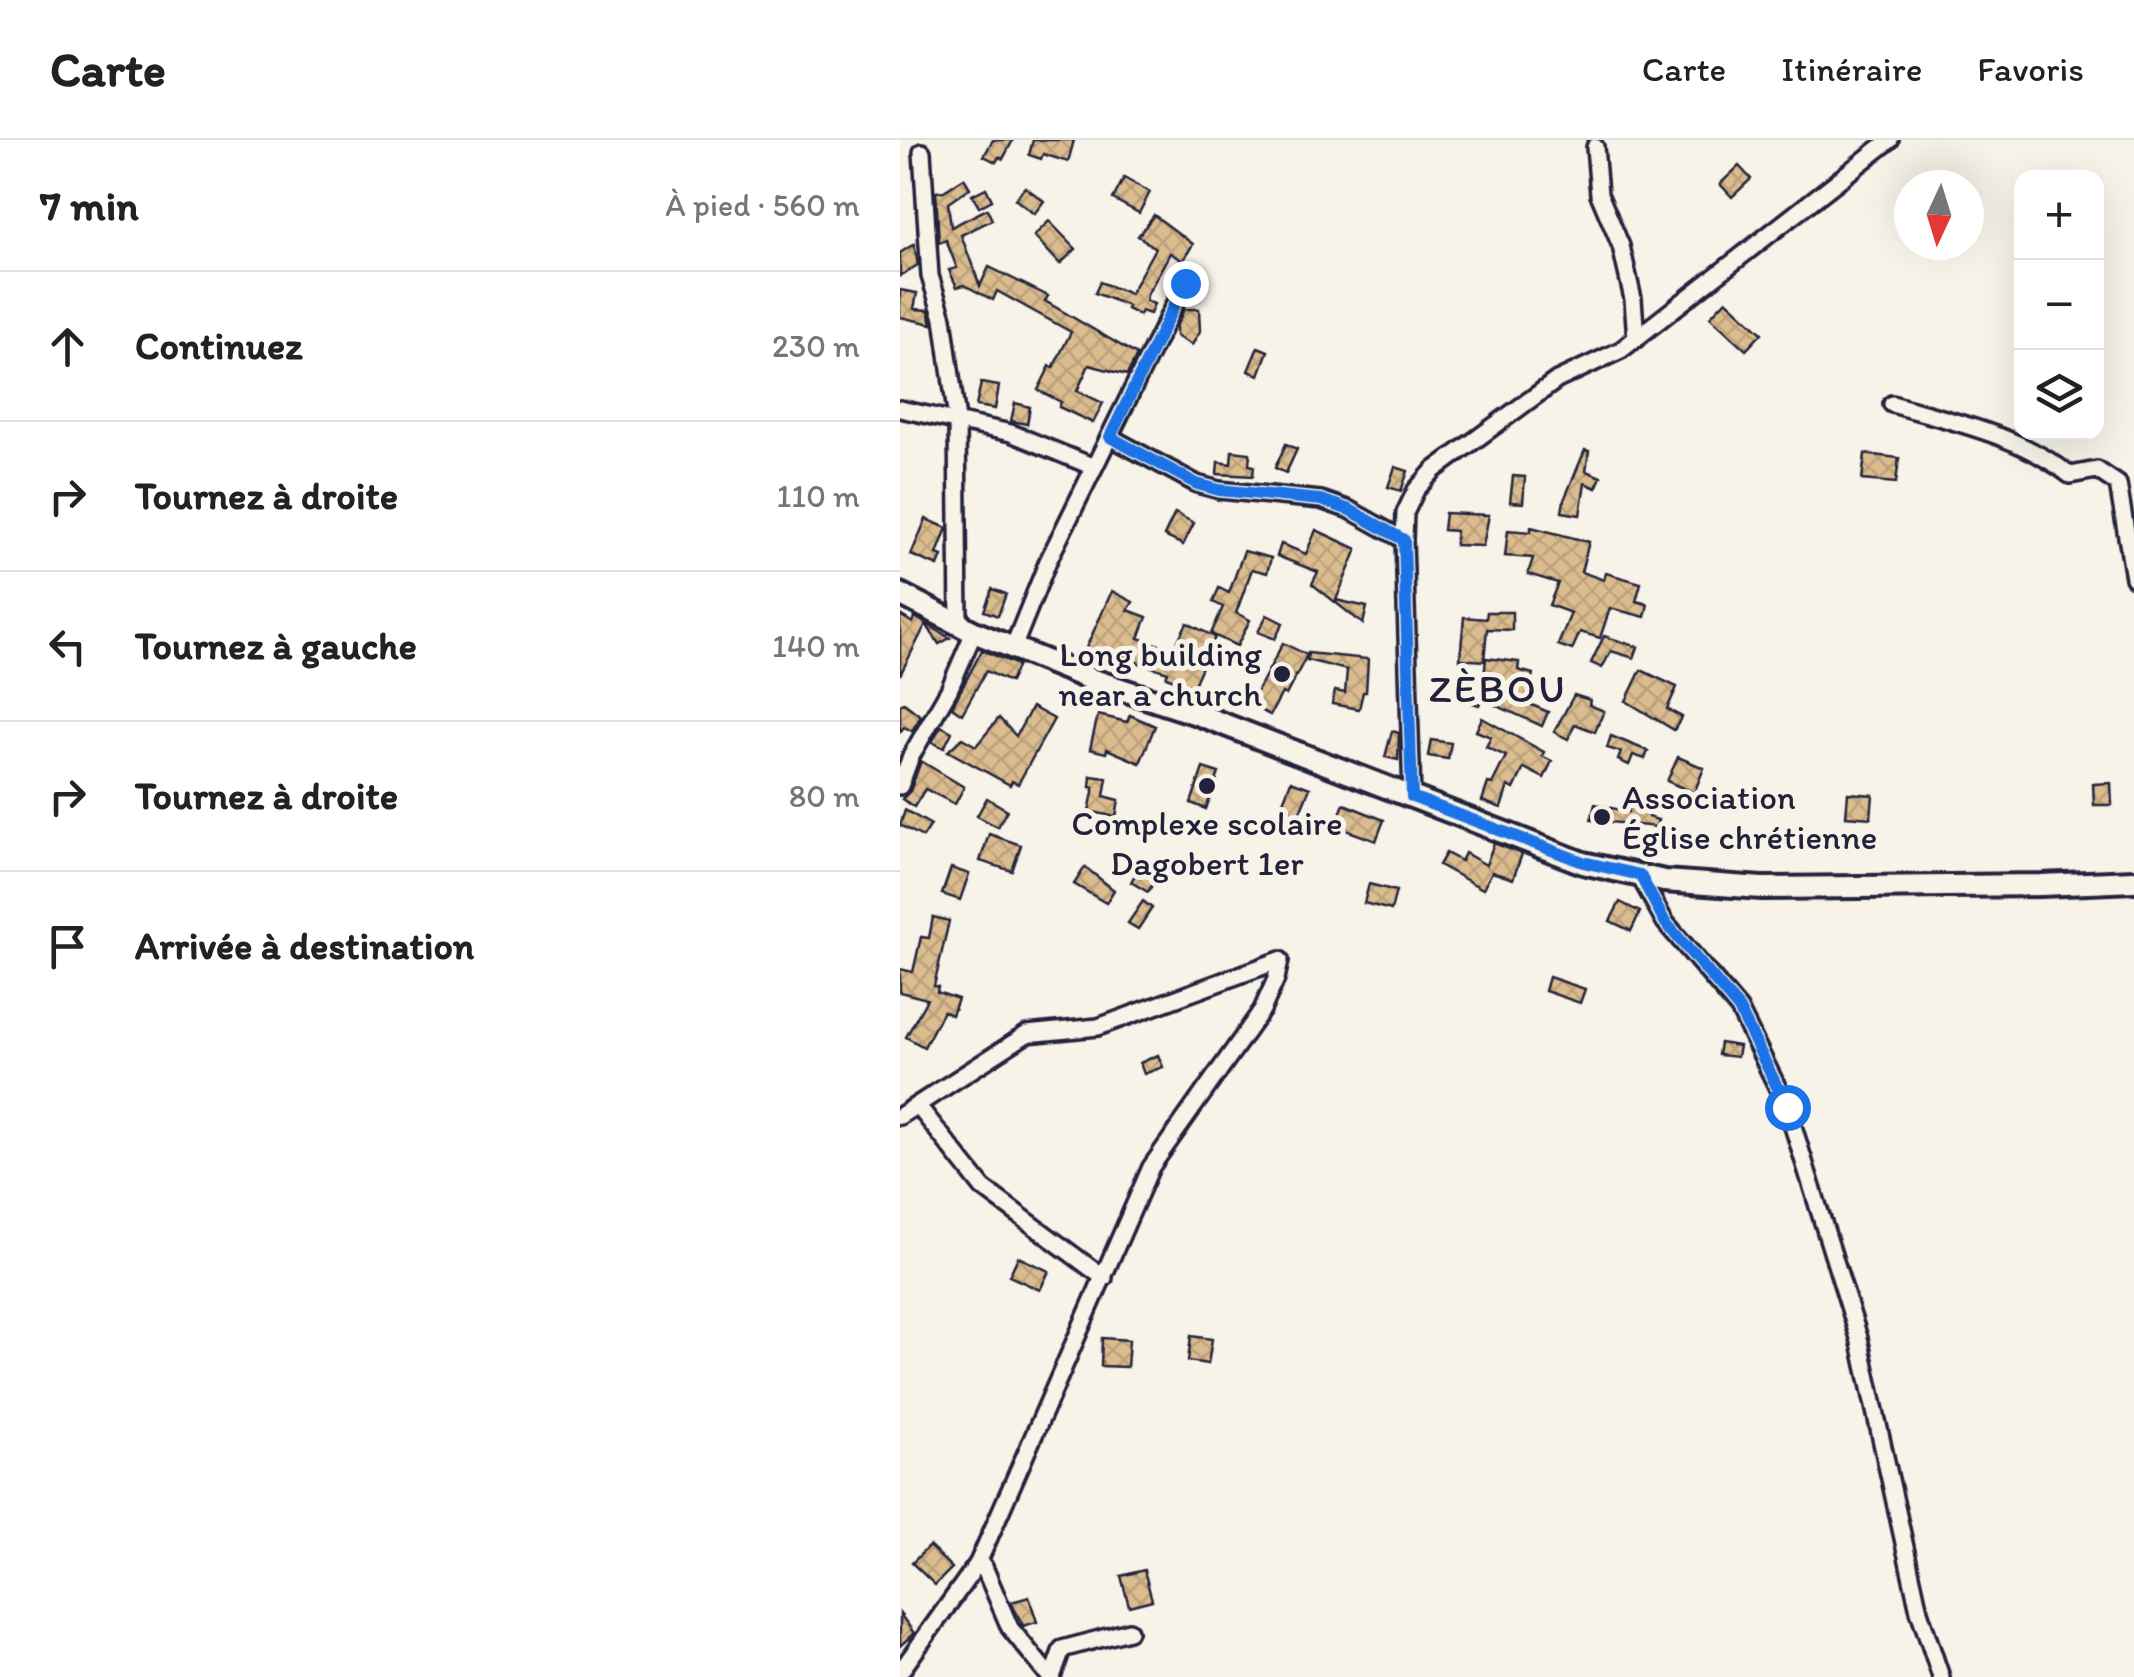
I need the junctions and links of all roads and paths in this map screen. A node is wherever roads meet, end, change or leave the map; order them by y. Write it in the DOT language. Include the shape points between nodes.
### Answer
graph roads {
  1 [pos="1890,140"];
  2 [pos="1596,147"];
  3 [pos="922,152"];
  4 [pos="1185,283"];
  5 [pos="1636,339"];
  6 [pos="1892,404"];
  7 [pos="900,409"];
  8 [pos="957,420"];
  9 [pos="1110,437"];
  10 [pos="1094,467"];
  11 [pos="1404,540"];
  12 [pos="2134,578"];
  13 [pos="900,594"];
  14 [pos="966,628"];
  15 [pos="1013,648"];
  16 [pos="900,786"];
  17 [pos="1412,797"];
  18 [pos="1640,875"];
  19 [pos="2134,880"];
  20 [pos="918,1106"];
  21 [pos="900,1116"];
  22 [pos="1104,1278"];
  23 [pos="978,1563"];
  24 [pos="1130,1631"];
  25 [pos="900,1672"];
  26 [pos="1051,1677"];
  27 [pos="1941,1677"];
  1 -- 5 [label="street"];
  2 -- 5 [label="street" via="1599,194 1621,246"];
  3 -- 8 [label="street" via="930,276 943,318"];
  4 -- 9 [label="street"];
  5 -- 11 [label="street" via="1557,380 1434,470 1405,513"];
  6 -- 12 [label="street" via="1994,434 2070,475 2098,470 2118,484"];
  7 -- 8 [label="street"];
  8 -- 10 [label="street" via="1043,444"];
  8 -- 14 [label="street"];
  9 -- 10 [label="street"];
  9 -- 11 [label="street" via="1197,484 1321,500"];
  10 -- 15 [label="street"];
  11 -- 17 [label="street"];
  13 -- 14 [label="street"];
  14 -- 15 [label="street"];
  14 -- 16 [label="street" via="949,690"];
  15 -- 17 [label="street"];
  17 -- 18 [label="street" via="1583,862"];
  18 -- 19 [label="street" via="1762,888"];
  18 -- 27 [label="street" via="1665,922 1739,1009 1787,1107 1859,1338 1919,1611"];
  20 -- 21 [label="street"];
  20 -- 22 [label="street" via="983,1188"];
  20 -- 22 [label="street" via="1026,1034 1098,1027 1280,960 1262,1010 1151,1167"];
  22 -- 23 [label="street"];
  23 -- 25 [label="street"];
  23 -- 26 [label="street" via="1020,1643"];
  24 -- 26 [label="street" via="1062,1649"];
}
